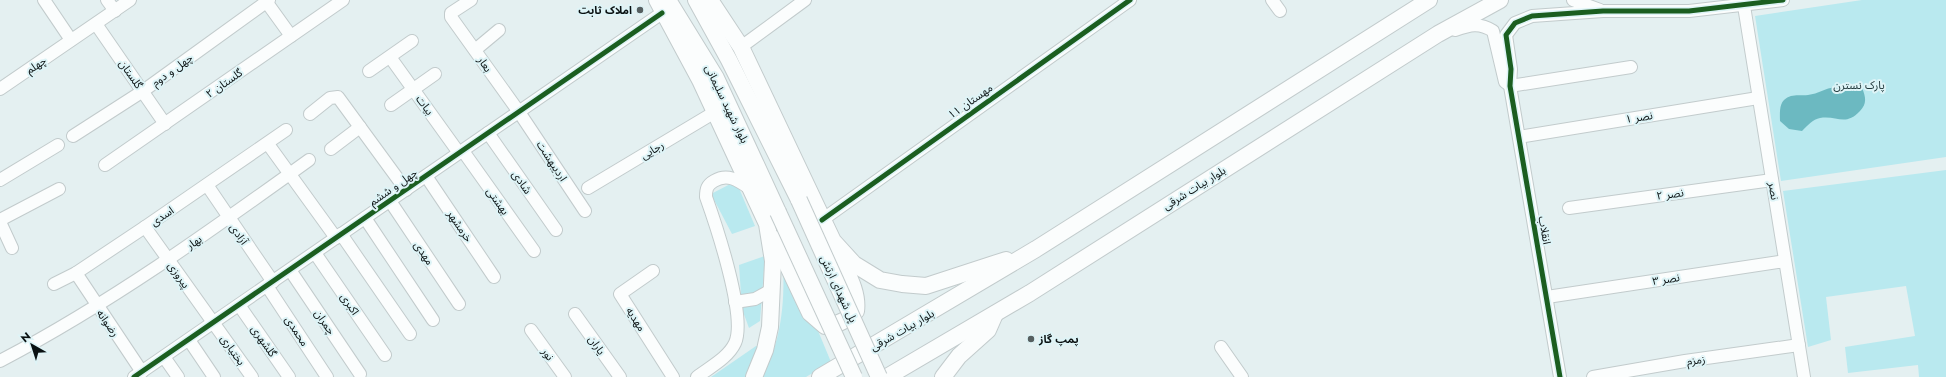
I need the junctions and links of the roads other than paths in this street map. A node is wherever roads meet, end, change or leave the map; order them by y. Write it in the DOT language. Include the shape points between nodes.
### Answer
graph roads {
  1 [pos="44,0"];
  2 [pos="107,0"];
  3 [pos="130,0"];
  4 [pos="343,0"];
  5 [pos="471,0"];
  6 [pos="696,0"];
  7 [pos="710,0"];
  8 [pos="805,0"];
  9 [pos="1130,0"];
  10 [pos="1272,0"];
  11 [pos="1429,0"];
  12 [pos="1500,0"];
  13 [pos="1573,0"];
  14 [pos="1783,0"];
  15 [pos="267,1"];
  16 [pos="662,4"];
  17 [pos="1744,6"];
  18 [pos="1280,10"];
  19 [pos="115,11"];
  20 [pos="1602,11"];
  21 [pos="96,24"];
  22 [pos="499,30"];
  23 [pos="1438,34"];
  24 [pos="291,36"];
  25 [pos="71,40"];
  26 [pos="412,41"];
  27 [pos="741,47"];
  28 [pos="475,50"];
  29 [pos="390,57"];
  30 [pos="1631,67"];
  31 [pos="369,71"];
  32 [pos="435,74"];
  33 [pos="1510,86"];
  34 [pos="0,89"];
  35 [pos="414,89"];
  36 [pos="142,91"];
  37 [pos="1758,98"];
  38 [pos="391,105"];
  39 [pos="519,112"];
  40 [pos="715,112"];
  41 [pos="310,114"];
  42 [pos="165,124"];
  43 [pos="360,127"];
  44 [pos="286,130"];
  45 [pos="488,133"];
  46 [pos="73,136"];
  47 [pos="1519,137"];
  48 [pos="268,144"];
  49 [pos="58,145"];
  50 [pos="331,149"];
  51 [pos="461,152"];
  52 [pos="309,160"];
  53 [pos="105,165"];
  54 [pos="290,173"];
  55 [pos="426,176"];
  56 [pos="0,180"];
  57 [pos="1772,180"];
  58 [pos="207,185"];
  59 [pos="588,188"];
  60 [pos="59,189"];
  61 [pos="406,190"];
  62 [pos="753,191"];
  63 [pos="799,200"];
  64 [pos="390,201"];
  65 [pos="1569,208"];
  66 [pos="584,211"];
  67 [pos="228,218"];
  68 [pos="365,218"];
  69 [pos="773,218"];
  70 [pos="822,220"];
  71 [pos="0,221"];
  72 [pos="145,227"];
  73 [pos="556,230"];
  74 [pos="339,236"];
  75 [pos="833,241"];
  76 [pos="12,248"];
  77 [pos="1036,249"];
  78 [pos="534,251"];
  79 [pos="315,253"];
  80 [pos="168,260"];
  81 [pos="1785,261"];
  82 [pos="290,270"];
  83 [pos="652,271"];
  84 [pos="76,273"];
  85 [pos="494,277"];
  86 [pos="54,284"];
  87 [pos="270,284"];
  88 [pos="773,289"];
  89 [pos="1547,297"];
  90 [pos="735,302"];
  91 [pos="459,304"];
  92 [pos="239,305"];
  93 [pos="96,306"];
  94 [pos="575,314"];
  95 [pos="995,314"];
  96 [pos="433,320"];
  97 [pos="214,322"];
  98 [pos="531,330"];
  99 [pos="410,334"];
  100 [pos="189,340"];
  101 [pos="1799,345"];
  102 [pos="1221,347"];
  103 [pos="385,355"];
  104 [pos="164,357"];
  105 [pos="0,361"];
  106 [pos="144,374"];
  107 [pos="360,374"];
  108 [pos="178,377"];
  109 [pos="214,377"];
  110 [pos="252,377"];
  111 [pos="289,377"];
  112 [pos="327,377"];
  113 [pos="565,377"];
  114 [pos="620,377"];
  115 [pos="673,377"];
  116 [pos="697,377"];
  117 [pos="754,377"];
  118 [pos="820,377"];
  119 [pos="854,377"];
  120 [pos="879,377"];
  121 [pos="888,377"];
  122 [pos="943,377"];
  123 [pos="1242,377"];
  124 [pos="1560,377"];
  125 [pos="1593,377"];
  126 [pos="1804,377"];
  1 -- 25 [label="street"];
  2 -- 19 [label="street"];
  3 -- 19 [label="street, چهلم"];
  4 -- 24 [label="street, گلستان ۲"];
  5 -- 28 [label="street, بعار" via="451,13 451,17"];
  6 -- 63 [label="main road, بلوار شهید سلیمانی"];
  7 -- 27 [label="main road"];
  8 -- 27 [label="street"];
  9 -- 70 [label="street, مهستان ۱۱"];
  10 -- 18 [label="street"];
  11 -- 77 [label="main road, بلوار بیات شرقی"];
  12 -- 23 [label="main road, بلوار بیات شرقی"];
  13 -- 20 [label="street"];
  14 -- 17 [label="street"];
  15 -- 24 [label="street"];
  15 -- 36 [label="street, چهل و دوم"];
  16 -- 39 [label="street, چهل و ششم"];
  16 -- 40 [label="main road"];
  16 -- 69 [label="main road, بلوار شهید سلیمانی" via="716,78"];
  17 -- 20 [label="street" via="1688,11"];
  17 -- 37 [label="street, نصر"];
  19 -- 21 [label="street, چهلم"];
  20 -- 33 [label="street" via="1532,16 1515,23 1506,35 1511,69"];
  21 -- 25 [label="street, چهلم"];
  21 -- 36 [label="street, گلستان"];
  22 -- 28 [label="street"];
  23 -- 33 [label="street, انقلاب" via="1474,24 1493,31 1505,82"];
  23 -- 95 [label="main road, بلوار بیات شرقی"];
  24 -- 42 [label="street, گلستان ۲"];
  25 -- 34 [label="street, چهلم"];
  26 -- 29 [label="street"];
  27 -- 70 [label="main road"];
  28 -- 39 [label="street, بعار"];
  29 -- 31 [label="street"];
  29 -- 35 [label="street, بیات"];
  30 -- 33 [label="street"];
  32 -- 35 [label="street"];
  33 -- 47 [label="street, انقلاب"];
  35 -- 38 [label="street"];
  35 -- 51 [label="street, بیات"];
  36 -- 42 [label="street, گلستان"];
  36 -- 46 [label="street, چهل و دوم"];
  37 -- 47 [label="street, نصر ۱"];
  37 -- 57 [label="street, نصر"];
  39 -- 45 [label="street, چهل و ششم"];
  39 -- 66 [label="street, اردیبهشت"];
  40 -- 59 [label="street, رجایی"];
  40 -- 62 [label="main road"];
  41 -- 43 [label="street" via="334,96"];
  42 -- 53 [label="street, گلستان ۲"];
  43 -- 50 [label="street"];
  43 -- 61 [label="street"];
  44 -- 48 [label="street, اسدی"];
  45 -- 51 [label="street, چهل و ششم"];
  45 -- 73 [label="street, شادی"];
  47 -- 89 [label="street, انقلاب"];
  48 -- 54 [label="street"];
  48 -- 58 [label="street, اسدی"];
  49 -- 56 [label="street"];
  51 -- 55 [label="street, چهل و ششم"];
  51 -- 78 [label="street, بهشتی"];
  52 -- 54 [label="street, بهار"];
  54 -- 67 [label="street, بهار"];
  54 -- 74 [label="street"];
  55 -- 61 [label="street, چهل و ششم"];
  55 -- 85 [label="street, خرمشهر"];
  57 -- 65 [label="street, نصر ۲"];
  57 -- 81 [label="street, نصر"];
  58 -- 67 [label="street, آزادی"];
  58 -- 72 [label="street, اسدی"];
  60 -- 71 [label="street"];
  61 -- 64 [label="street, چهل و ششم"];
  62 -- 69 [label="main road"];
  62 -- 90 [label="street" via="727,176 720,177 706,189 706,197 722,243"];
  63 -- 120 [label="main road, پل شهدای ارتش, bridge"];
  64 -- 68 [label="street, چهل و ششم"];
  64 -- 91 [label="street, مهدی"];
  67 -- 80 [label="street, بهار"];
  67 -- 87 [label="street, آزادی"];
  68 -- 74 [label="street, چهل و ششم"];
  68 -- 96 [label="street"];
  69 -- 75 [label="main road" via="810,313 825,326 847,320 856,311 857,305 854,290"];
  69 -- 88 [label="main road"];
  69 -- 119 [label="main road, پل شهدای ارتش, bridge"];
  70 -- 75 [label="main road"];
  71 -- 76 [label="street"];
  72 -- 80 [label="street, پیروزی"];
  72 -- 84 [label="street, اسدی"];
  74 -- 79 [label="street, چهل و ششم"];
  74 -- 99 [label="street"];
  75 -- 77 [label="main road" via="854,264 880,280 926,286"];
  77 -- 118 [label="main road, بلوار بیات شرقی"];
  79 -- 82 [label="street, چهل و ششم"];
  79 -- 103 [label="street, اکبری"];
  80 -- 93 [label="street, بهار"];
  80 -- 97 [label="street, پیروزی"];
  81 -- 89 [label="street, نصر ۳"];
  81 -- 101 [label="street, نصر"];
  82 -- 87 [label="street, چهل و ششم"];
  82 -- 107 [label="street, چمران"];
  83 -- 115 [label="street, مهدیه" via="620,294"];
  84 -- 86 [label="street, اسدی"];
  84 -- 93 [label="street, رضوانه"];
  87 -- 92 [label="street, چهل و ششم"];
  87 -- 112 [label="street, محمدی"];
  88 -- 90 [label="street" via="754,299"];
  88 -- 117 [label="main road" via="770,328 765,350"];
  89 -- 124 [label="street, انقلاب"];
  90 -- 116 [label="street" via="738,332 736,342 729,353"];
  92 -- 97 [label="street, چهل و ششم"];
  92 -- 111 [label="street, گلشهری"];
  93 -- 105 [label="street, بهار"];
  93 -- 106 [label="street, رضوانه"];
  94 -- 114 [label="street, یاران"];
  95 -- 121 [label="main road, بلوار بیات شرقی"];
  95 -- 122 [label="main road" via="988,330 959,356"];
  97 -- 100 [label="street, چهل و ششم"];
  97 -- 110 [label="street, بختیاری"];
  98 -- 113 [label="street, نور"];
  100 -- 104 [label="street, چهل و ششم"];
  100 -- 109 [label="street"];
  101 -- 125 [label="street, زمزم"];
  101 -- 126 [label="street, نصر"];
  102 -- 123 [label="street"];
  104 -- 106 [label="street, چهل و ششم"];
  104 -- 108 [label="street"];
}
